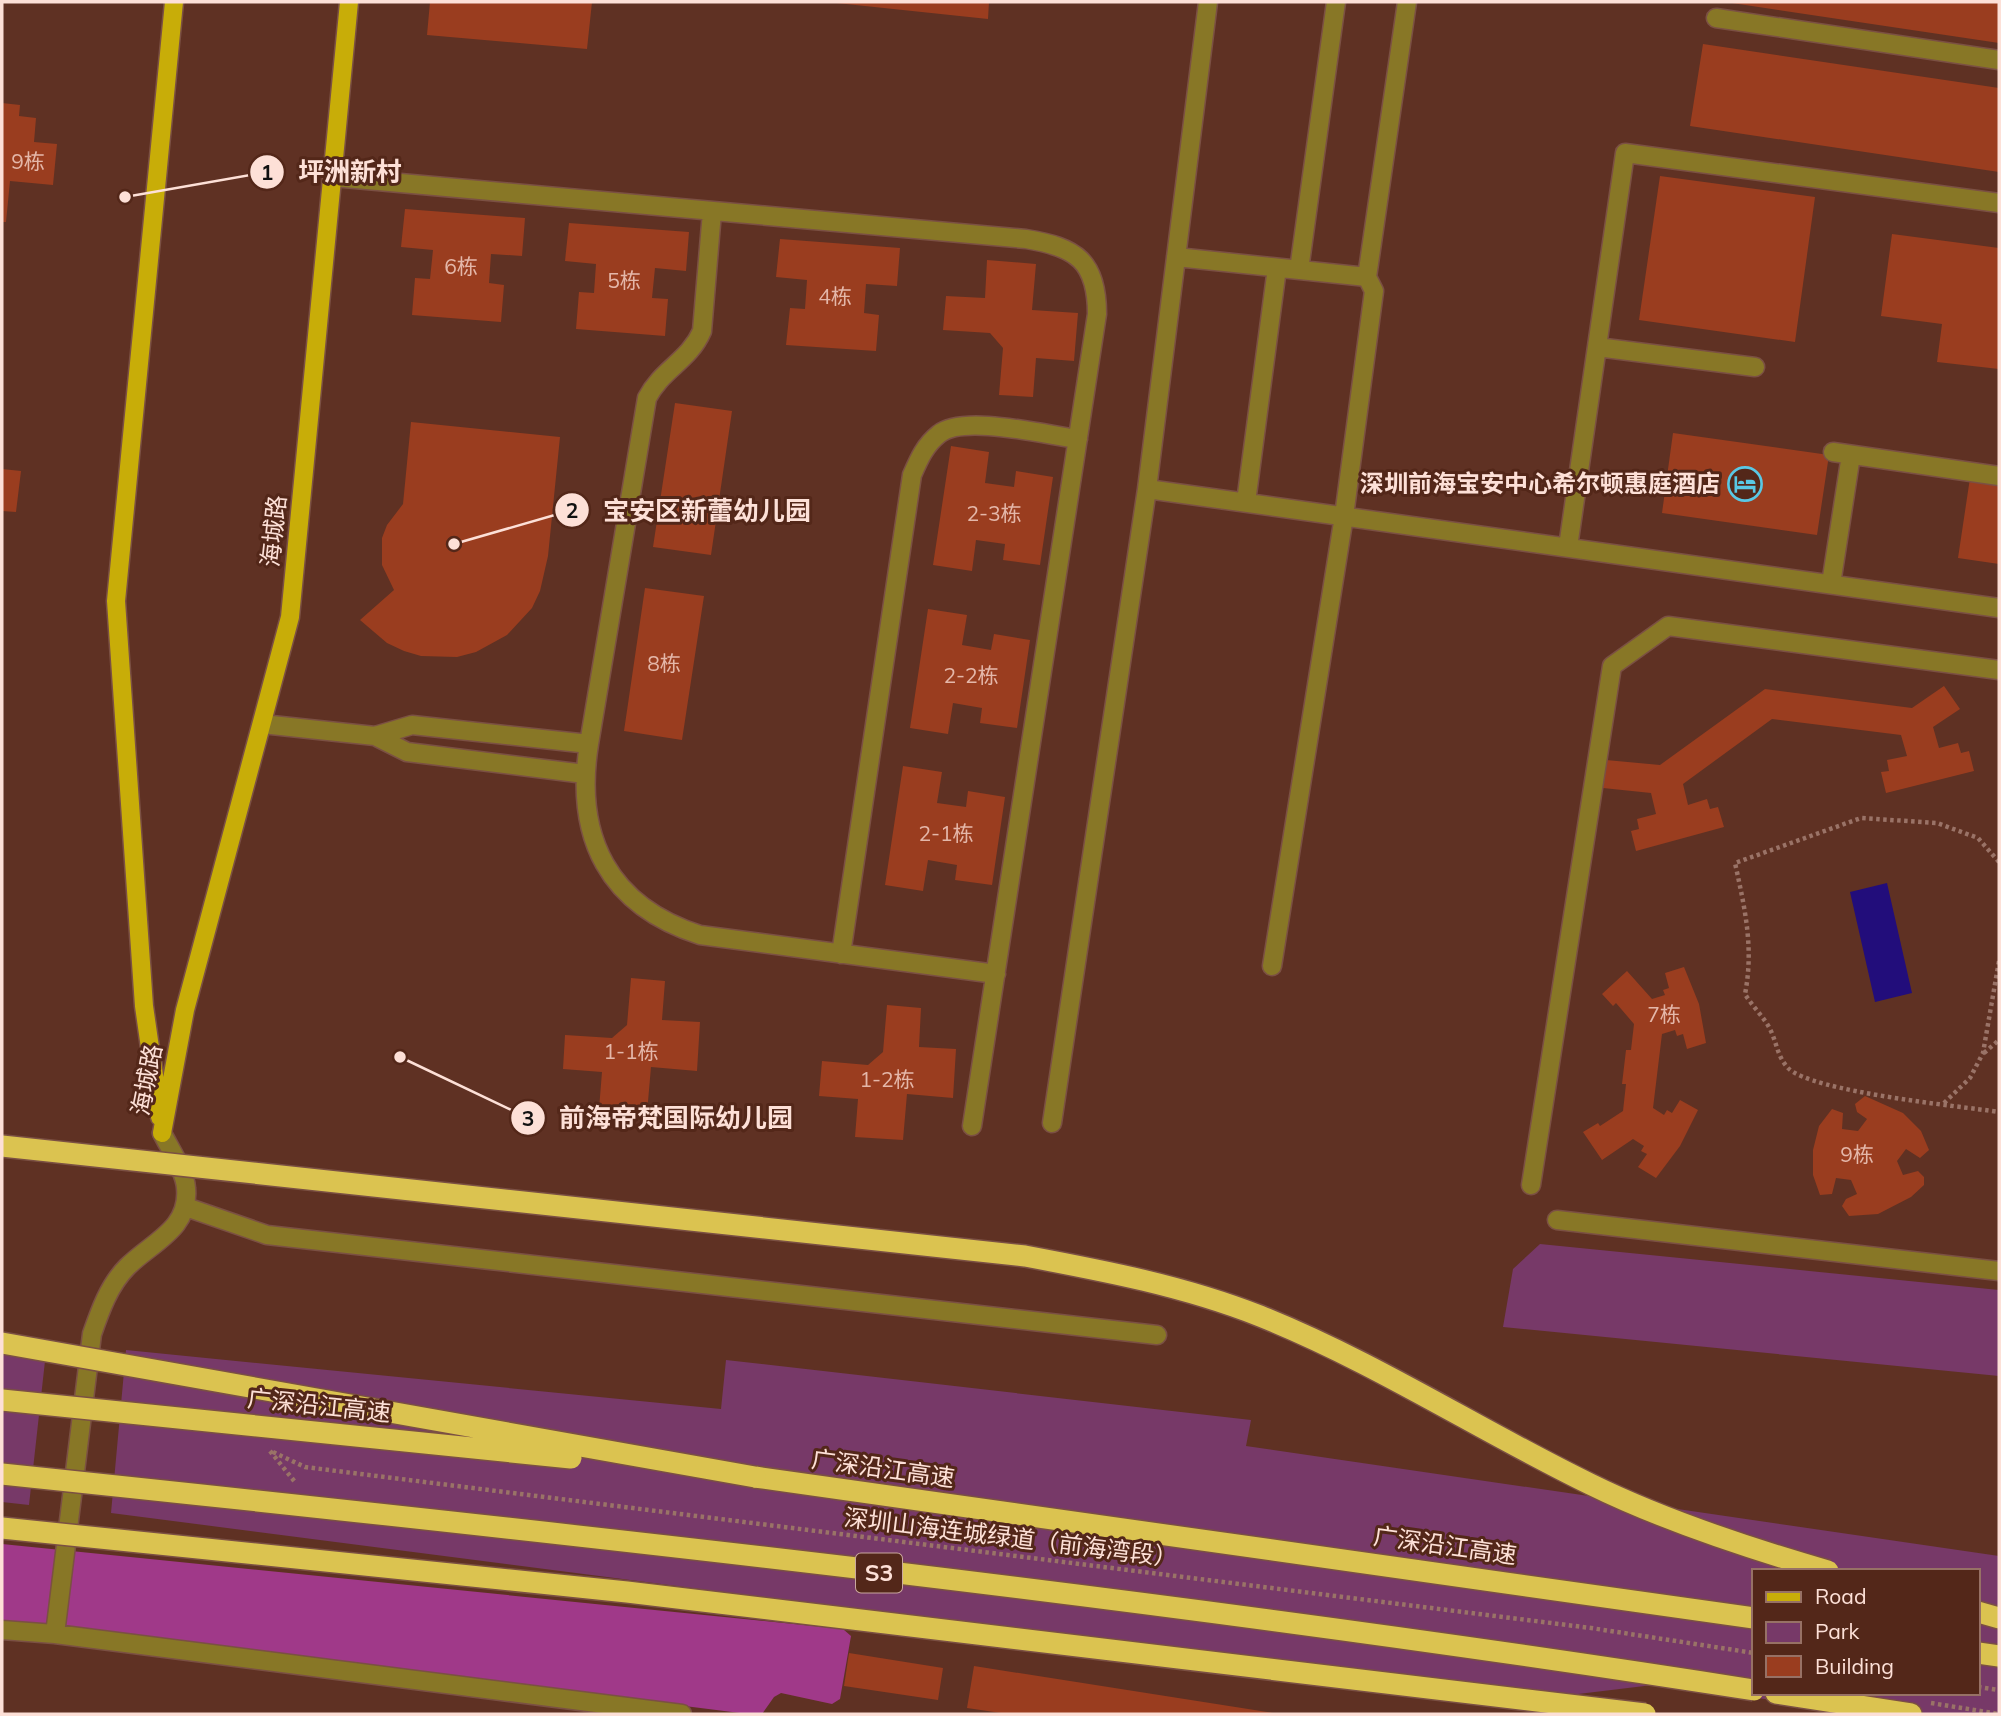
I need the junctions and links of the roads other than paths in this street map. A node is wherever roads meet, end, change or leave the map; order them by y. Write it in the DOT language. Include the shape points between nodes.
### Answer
graph roads {
  1 [pos="174,2"];
  2 [pos="349,2"];
  3 [pos="1208,2"];
  4 [pos="1336,2"];
  5 [pos="1407,2"];
  6 [pos="1717,18"];
  7 [pos="1999,60"];
  8 [pos="333,177"];
  9 [pos="1999,204"];
  10 [pos="712,212"];
  11 [pos="1176,257"];
  12 [pos="1278,268"];
  13 [pos="1299,270"];
  14 [pos="1367,277"];
  15 [pos="1597,347"];
  16 [pos="1755,367"];
  17 [pos="1078,439"];
  18 [pos="1999,476"];
  19 [pos="1147,489"];
  20 [pos="1246,502"];
  21 [pos="1344,516"];
  22 [pos="1569,547"];
  23 [pos="1831,584"];
  24 [pos="1999,608"];
  25 [pos="1999,670"];
  26 [pos="262,724"];
  27 [pos="375,736"];
  28 [pos="589,744"];
  29 [pos="585,774"];
  30 [pos="841,954"];
  31 [pos="1272,966"];
  32 [pos="996,974"];
  33 [pos="1052,1123"];
  34 [pos="972,1126"];
  35 [pos="162,1133"];
  36 [pos="2,1146"];
  37 [pos="1531,1185"];
  38 [pos="186,1207"];
  39 [pos="1557,1220"];
  40 [pos="1999,1271"];
  41 [pos="1157,1335"];
  42 [pos="2,1343"];
  43 [pos="2,1400"];
  44 [pos="2,1474"];
  45 [pos="755,1477"];
  46 [pos="2,1528"];
  47 [pos="1822,1569"];
  48 [pos="1980,1613"];
  49 [pos="1752,1618"];
  50 [pos="1999,1618"];
  51 [pos="2,1630"];
  52 [pos="55,1634"];
  53 [pos="1980,1653"];
  54 [pos="1999,1656"];
  55 [pos="1752,1690"];
  56 [pos="1789,1695"];
  57 [pos="681,1714"];
  58 [pos="1645,1714"];
  59 [pos="1911,1714"];
  1 -- 35 [label="main road, 海城路" via="116,601 144,1006"];
  2 -- 8 [label="main road, 海城路"];
  3 -- 11 [label="street"];
  4 -- 13 [label="street"];
  5 -- 14 [label="street"];
  6 -- 7 [label="street"];
  8 -- 10 [label="street"];
  8 -- 26 [label="main road, 海城路" via="290,617"];
  9 -- 15 [label="street" via="1625,153"];
  10 -- 17 [label="street" via="1026,239 1071,251 1093,275 1097,296"];
  10 -- 28 [label="street" via="702,331 696,345 656,381 647,398"];
  11 -- 12 [label="street"];
  11 -- 19 [label="street"];
  12 -- 13 [label="street"];
  12 -- 20 [label="street"];
  13 -- 14 [label="street"];
  14 -- 21 [label="street" via="1374,291"];
  15 -- 16 [label="street"];
  15 -- 22 [label="street"];
  17 -- 30 [label="street" via="962,424 941,432 923,450 912,475"];
  17 -- 32 [label="street"];
  18 -- 23 [label="street" via="1842,454"];
  19 -- 20 [label="street"];
  19 -- 33 [label="street"];
  20 -- 21 [label="street"];
  21 -- 22 [label="street"];
  21 -- 31 [label="street"];
  22 -- 23 [label="street"];
  23 -- 24 [label="street"];
  25 -- 37 [label="street" via="1668,626 1612,666"];
  26 -- 27 [label="street"];
  26 -- 35 [label="main road, 海城路" via="186,1010"];
  27 -- 28 [label="street" via="412,725"];
  27 -- 29 [label="street" via="407,752"];
  28 -- 29 [label="street"];
  29 -- 30 [label="street" via="590,826 603,861 643,910 700,935"];
  30 -- 32 [label="street"];
  32 -- 34 [label="street"];
  35 -- 38 [label="street" via="186,1185"];
  36 -- 47 [label="highway, bridge" via="1025,1256 1160,1284 1209,1297 1331,1346 1592,1485 1720,1537"];
  38 -- 41 [label="street" via="267,1236"];
  38 -- 52 [label="street" via="174,1228 127,1267 111,1288 92,1334"];
  39 -- 40 [label="street"];
  42 -- 45 [label="highway, bridge"];
  43 -- 45 [label="highway, 广深沿江高速, bridge"];
  44 -- 55 [label="highway, S3, bridge" via="987,1586 1561,1660"];
  45 -- 49 [label="highway, 广深沿江高速"];
  46 -- 58 [label="highway, bridge" via="627,1592"];
  48 -- 50 [label="highway"];
  51 -- 52 [label="street"];
  52 -- 57 [label="street"];
  53 -- 54 [label="highway"];
  56 -- 59 [label="highway"];
}
